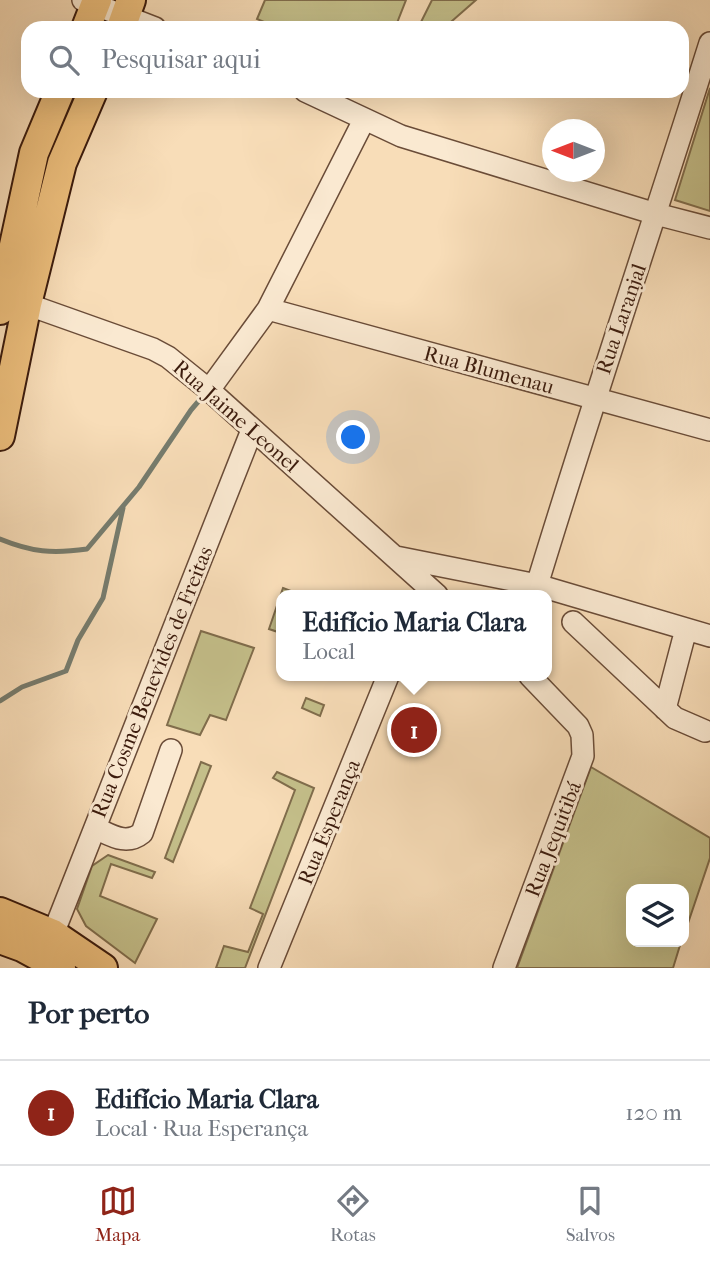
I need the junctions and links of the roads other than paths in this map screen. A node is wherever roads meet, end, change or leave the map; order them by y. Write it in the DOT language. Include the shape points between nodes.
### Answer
graph roads {
  1 [pos="91,8"];
  2 [pos="126,15"];
  3 [pos="710,43"];
  4 [pos="57,98"];
  5 [pos="90,98"];
  6 [pos="319,98"];
  7 [pos="365,120"];
  8 [pos="34,153"];
  9 [pos="62,163"];
  10 [pos="656,214"];
  11 [pos="710,228"];
  12 [pos="8,302"];
  13 [pos="268,309"];
  14 [pos="209,390"];
  15 [pos="594,398"];
  16 [pos="252,430"];
  17 [pos="710,430"];
  18 [pos="0,436"];
  19 [pos="396,557"];
  20 [pos="425,590"];
  21 [pos="536,590"];
  22 [pos="552,594"];
  23 [pos="573,622"];
  24 [pos="686,629"];
  25 [pos="710,636"];
  26 [pos="386,681"];
  27 [pos="535,681"];
  28 [pos="665,709"];
  29 [pos="705,731"];
  30 [pos="172,750"];
  31 [pos="95,828"];
  32 [pos="0,912"];
  33 [pos="0,939"];
  34 [pos="47,956"];
  35 [pos="103,968"];
  36 [pos="269,968"];
  37 [pos="504,968"];
  1 -- 2 [label="street"];
  3 -- 10 [label="street, Rua Laranjal"];
  4 -- 8 [label="main road"];
  5 -- 9 [label="main road"];
  6 -- 7 [label="street"];
  7 -- 10 [label="street" via="401,136"];
  7 -- 13 [label="street"];
  8 -- 9 [label="main road"];
  8 -- 12 [label="main road"];
  9 -- 12 [label="main road"];
  10 -- 11 [label="street"];
  10 -- 15 [label="street, Rua Laranjal"];
  12 -- 14 [label="street, Rua Jaime Leonel" via="153,349"];
  12 -- 18 [label="main road"];
  13 -- 14 [label="street"];
  13 -- 15 [label="street, Rua Blumenau"];
  14 -- 16 [label="street, Rua Jaime Leonel"];
  15 -- 17 [label="street, Rua Blumenau"];
  15 -- 21 [label="street, Rua Laranjal"];
  16 -- 19 [label="street, Rua Jaime Leonel"];
  16 -- 31 [label="street, Rua Cosme Benevides de Freitas"];
  19 -- 20 [label="street, Rua Jaime Leonel"];
  19 -- 21 [label="street"];
  22 -- 24 [label="street"];
  23 -- 28 [label="street"];
  24 -- 25 [label="street"];
  24 -- 28 [label="street"];
  26 -- 36 [label="street, Rua Esperança"];
  27 -- 37 [label="street, Rua Jequitibá" via="566,711 582,735 583,756"];
  28 -- 29 [label="street" via="674,718"];
  30 -- 31 [label="street" via="142,834 124,840"];
  31 -- 34 [label="street, Rua Cosme Benevides de Freitas"];
  32 -- 34 [label="main road"];
  33 -- 34 [label="main road"];
  34 -- 35 [label="main road"];
}
